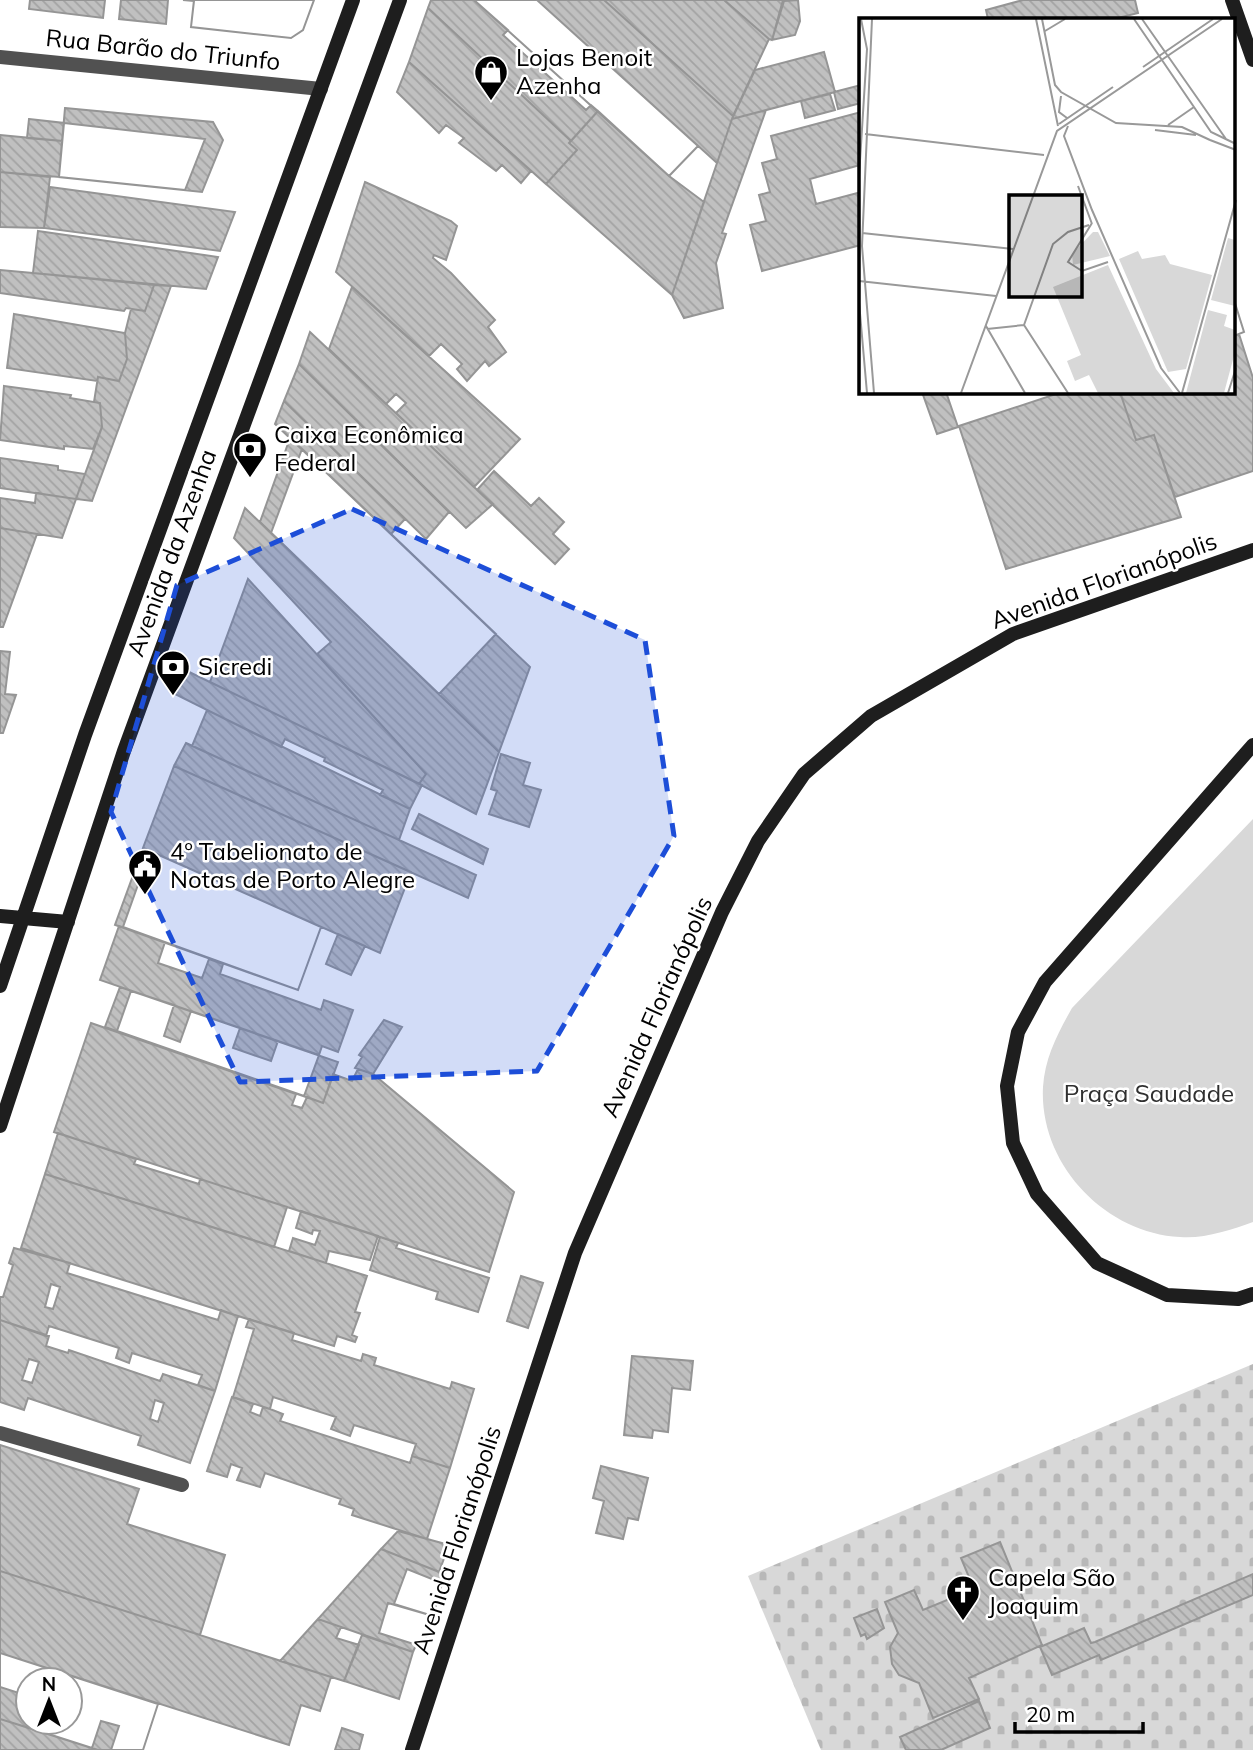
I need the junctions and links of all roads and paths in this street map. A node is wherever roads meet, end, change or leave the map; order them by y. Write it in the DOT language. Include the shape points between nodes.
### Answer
graph roads {
  1 [pos="353,0"];
  2 [pos="400,0"];
  3 [pos="1231,0"];
  4 [pos="0,57"];
  5 [pos="1253,60"];
  6 [pos="321,89"];
  7 [pos="1253,550"];
  8 [pos="1253,745"];
  9 [pos="0,916"];
  10 [pos="24,919"];
  11 [pos="68,922"];
  12 [pos="0,986"];
  13 [pos="0,1126"];
  14 [pos="1253,1294"];
  15 [pos="0,1433"];
  16 [pos="182,1485"];
  17 [pos="412,1750"];
  1 -- 6 [label="main road, Avenida da Azenha"];
  2 -- 11 [label="main road, Avenida da Azenha" via="124,751"];
  3 -- 5 [label="main road"];
  4 -- 6 [label="street, Rua Barão do Triunfo"];
  6 -- 10 [label="main road, Avenida da Azenha" via="85,735"];
  7 -- 17 [label="main road, Avenida Florianópolis" via="1013,634 871,716 804,774 758,841 722,912 575,1253"];
  8 -- 14 [label="main road" via="1045,982 1018,1032 1007,1086 1013,1143 1037,1194 1097,1262 1167,1295 1238,1299"];
  9 -- 10 [label="main road"];
  10 -- 11 [label="main road"];
  10 -- 12 [label="main road, Avenida da Azenha"];
  11 -- 13 [label="main road, Avenida da Azenha"];
  15 -- 16 [label="street"];
}
